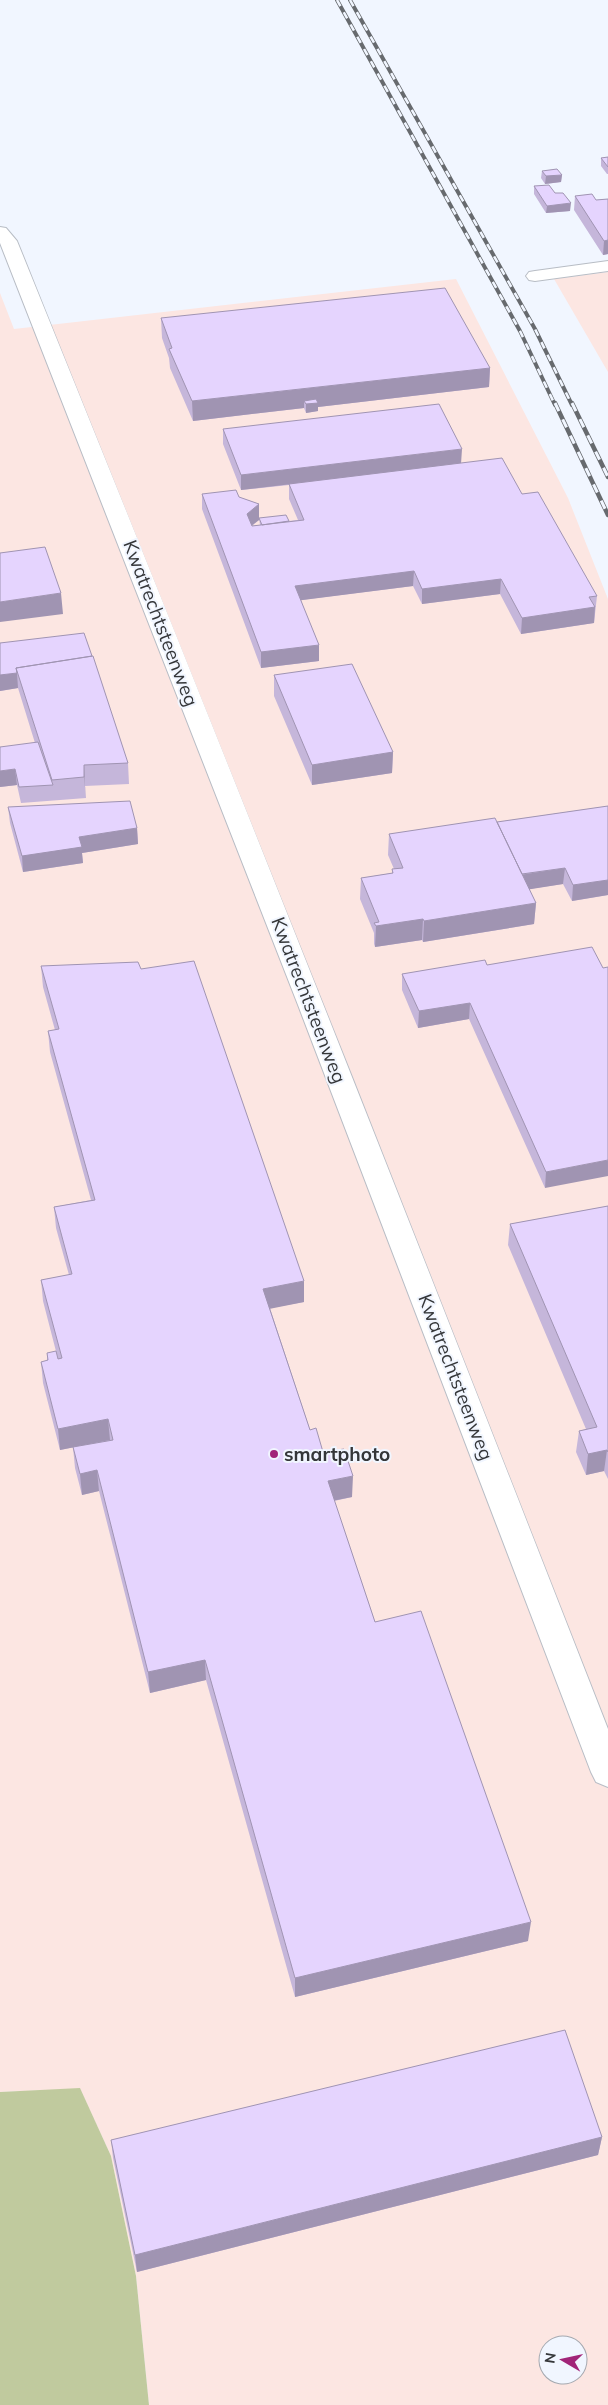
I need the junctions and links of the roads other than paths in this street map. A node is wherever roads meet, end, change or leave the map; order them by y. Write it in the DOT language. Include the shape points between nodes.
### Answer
graph roads {
  1 [pos="0,232"];
  2 [pos="608,266"];
  3 [pos="535,276"];
  4 [pos="608,1772"];
  1 -- 4 [label="street, Kwatrechtsteenweg" via="8,241 120,520"];
  2 -- 3 [label="street"];
}
